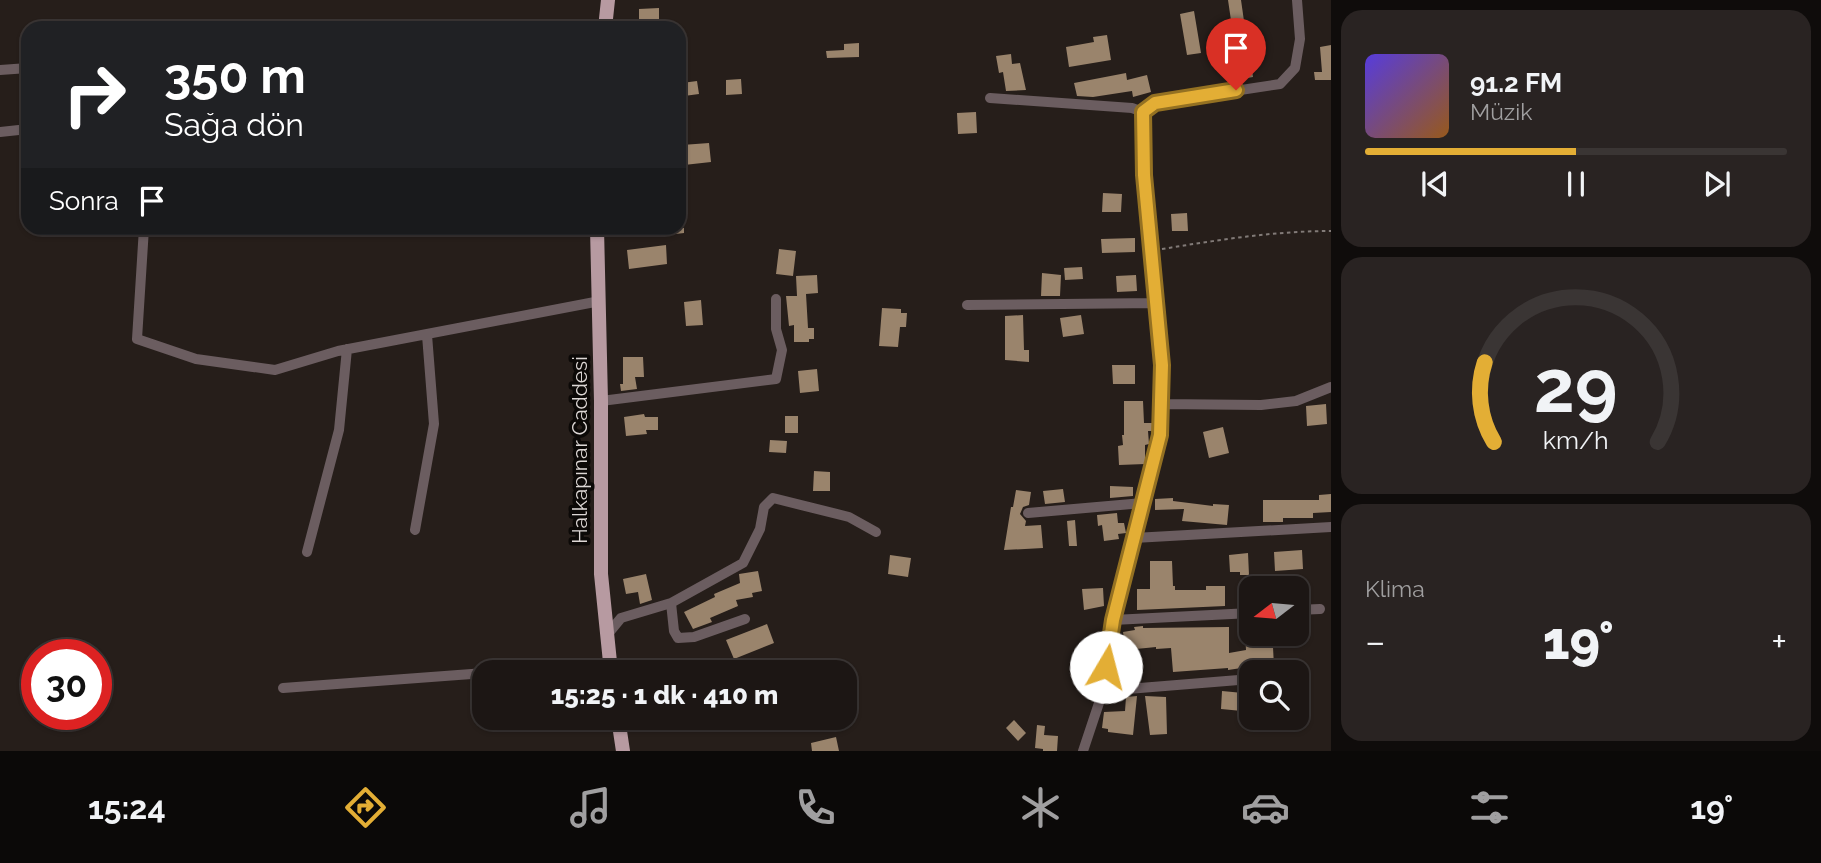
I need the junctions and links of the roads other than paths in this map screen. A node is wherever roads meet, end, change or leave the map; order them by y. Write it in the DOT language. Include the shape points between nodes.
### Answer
graph roads {
  1 [pos="608,0"];
  2 [pos="1297,0"];
  3 [pos="606,21"];
  4 [pos="21,68"];
  5 [pos="0,70"];
  6 [pos="990,98"];
  7 [pos="1143,112"];
  8 [pos="21,130"];
  9 [pos="0,132"];
  10 [pos="144,235"];
  11 [pos="597,235"];
  12 [pos="776,299"];
  13 [pos="600,301"];
  14 [pos="1156,303"];
  15 [pos="967,305"];
  16 [pos="428,335"];
  17 [pos="347,349"];
  18 [pos="1331,387"];
  19 [pos="601,401"];
  20 [pos="1161,404"];
  21 [pos="1143,503"];
  22 [pos="1028,513"];
  23 [pos="1331,527"];
  24 [pos="415,530"];
  25 [pos="876,532"];
  26 [pos="1134,538"];
  27 [pos="307,552"];
  28 [pos="671,603"];
  29 [pos="1309,609"];
  30 [pos="1320,609"];
  31 [pos="1239,614"];
  32 [pos="745,619"];
  33 [pos="1113,620"];
  34 [pos="607,635"];
  35 [pos="609,660"];
  36 [pos="472,674"];
  37 [pos="1239,680"];
  38 [pos="283,688"];
  39 [pos="1103,691"];
  40 [pos="620,730"];
  41 [pos="623,751"];
  42 [pos="1083,751"];
  1 -- 3 [label="main road"];
  2 -- 7 [label="street" via="1300,38 1295,68 1280,84 1155,103"];
  4 -- 5 [label="street"];
  6 -- 7 [label="street"];
  7 -- 14 [label="street"];
  8 -- 9 [label="street"];
  10 -- 17 [label="street" via="137,339 197,359 275,370"];
  11 -- 13 [label="main road, Halkapınar Caddesi"];
  12 -- 19 [label="street" via="776,329 782,350 776,379"];
  13 -- 16 [label="street"];
  13 -- 19 [label="main road, Halkapınar Caddesi"];
  14 -- 15 [label="street"];
  14 -- 20 [label="street"];
  16 -- 17 [label="street"];
  16 -- 24 [label="street" via="434,424"];
  17 -- 27 [label="street" via="339,430"];
  18 -- 20 [label="street" via="1296,401 1272,404"];
  19 -- 34 [label="main road, Halkapınar Caddesi" via="601,561"];
  20 -- 21 [label="street" via="1160,435"];
  21 -- 22 [label="street"];
  21 -- 26 [label="street"];
  23 -- 26 [label="street"];
  25 -- 28 [label="street" via="849,517 773,498 764,507 760,529 743,563"];
  26 -- 33 [label="street"];
  28 -- 32 [label="street" via="678,638"];
  28 -- 34 [label="street" via="621,618"];
  29 -- 30 [label="street"];
  31 -- 33 [label="street"];
  33 -- 39 [label="street"];
  34 -- 35 [label="main road, Halkapınar Caddesi"];
  36 -- 38 [label="street"];
  37 -- 39 [label="street"];
  39 -- 42 [label="street"];
  40 -- 41 [label="main road"];
}
